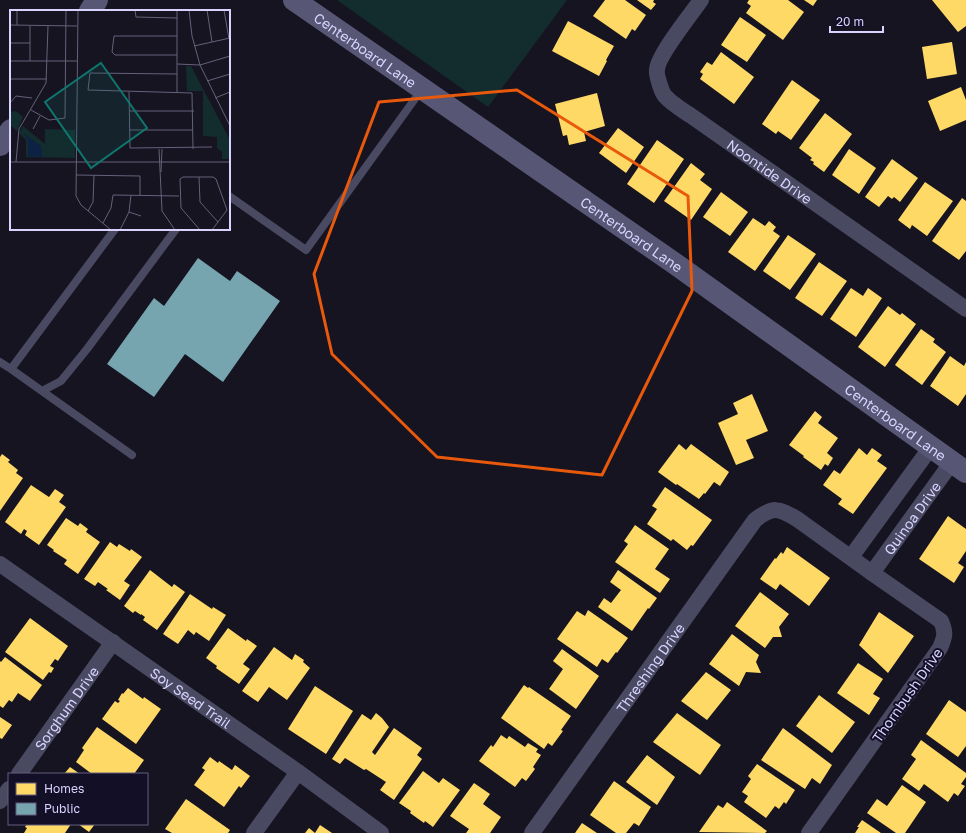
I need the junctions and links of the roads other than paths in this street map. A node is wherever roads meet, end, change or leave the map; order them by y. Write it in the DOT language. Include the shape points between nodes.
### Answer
graph roads {
  1 [pos="97,0"];
  2 [pos="294,0"];
  3 [pos="701,0"];
  4 [pos="91,10"];
  5 [pos="422,88"];
  6 [pos="10,131"];
  7 [pos="0,146"];
  8 [pos="230,197"];
  9 [pos="114,230"];
  10 [pos="175,230"];
  11 [pos="966,309"];
  12 [pos="0,362"];
  13 [pos="11,369"];
  14 [pos="42,391"];
  15 [pos="931,447"];
  16 [pos="132,455"];
  17 [pos="959,467"];
  18 [pos="773,510"];
  19 [pos="851,557"];
  20 [pos="0,564"];
  21 [pos="872,573"];
  22 [pos="113,642"];
  23 [pos="298,772"];
  24 [pos="21,773"];
  25 [pos="8,790"];
  26 [pos="0,801"];
  27 [pos="254,833"];
  28 [pos="381,833"];
  29 [pos="532,833"];
  30 [pos="810,833"];
  1 -- 4 [label="street"];
  2 -- 5 [label="street, Centerboard Lane"];
  3 -- 11 [label="street, Noontide Drive" via="658,62 656,71 664,95"];
  5 -- 8 [label="lane" via="306,250"];
  5 -- 15 [label="street, Centerboard Lane" via="674,263"];
  6 -- 7 [label="street"];
  9 -- 13 [label="lane"];
  10 -- 14 [label="lane" via="61,381"];
  12 -- 13 [label="lane"];
  13 -- 14 [label="lane"];
  14 -- 16 [label="lane"];
  15 -- 17 [label="street, Centerboard Lane"];
  15 -- 19 [label="street, Quinoa Drive"];
  17 -- 21 [label="street, Quinoa Drive"];
  18 -- 19 [label="street, Thornbush Drive" via="785,512 798,519"];
  18 -- 29 [label="street, Threshing Drive" via="765,512 755,520"];
  19 -- 21 [label="street, Thornbush Drive"];
  20 -- 22 [label="street, Soy Seed Trail"];
  21 -- 30 [label="street, Thornbush Drive" via="941,621 944,639 927,668"];
  22 -- 23 [label="street, Soy Seed Trail"];
  22 -- 24 [label="street, Sorghum Drive"];
  23 -- 27 [label="street"];
  23 -- 28 [label="street, Soy Seed Trail"];
  25 -- 26 [label="street"];
}
